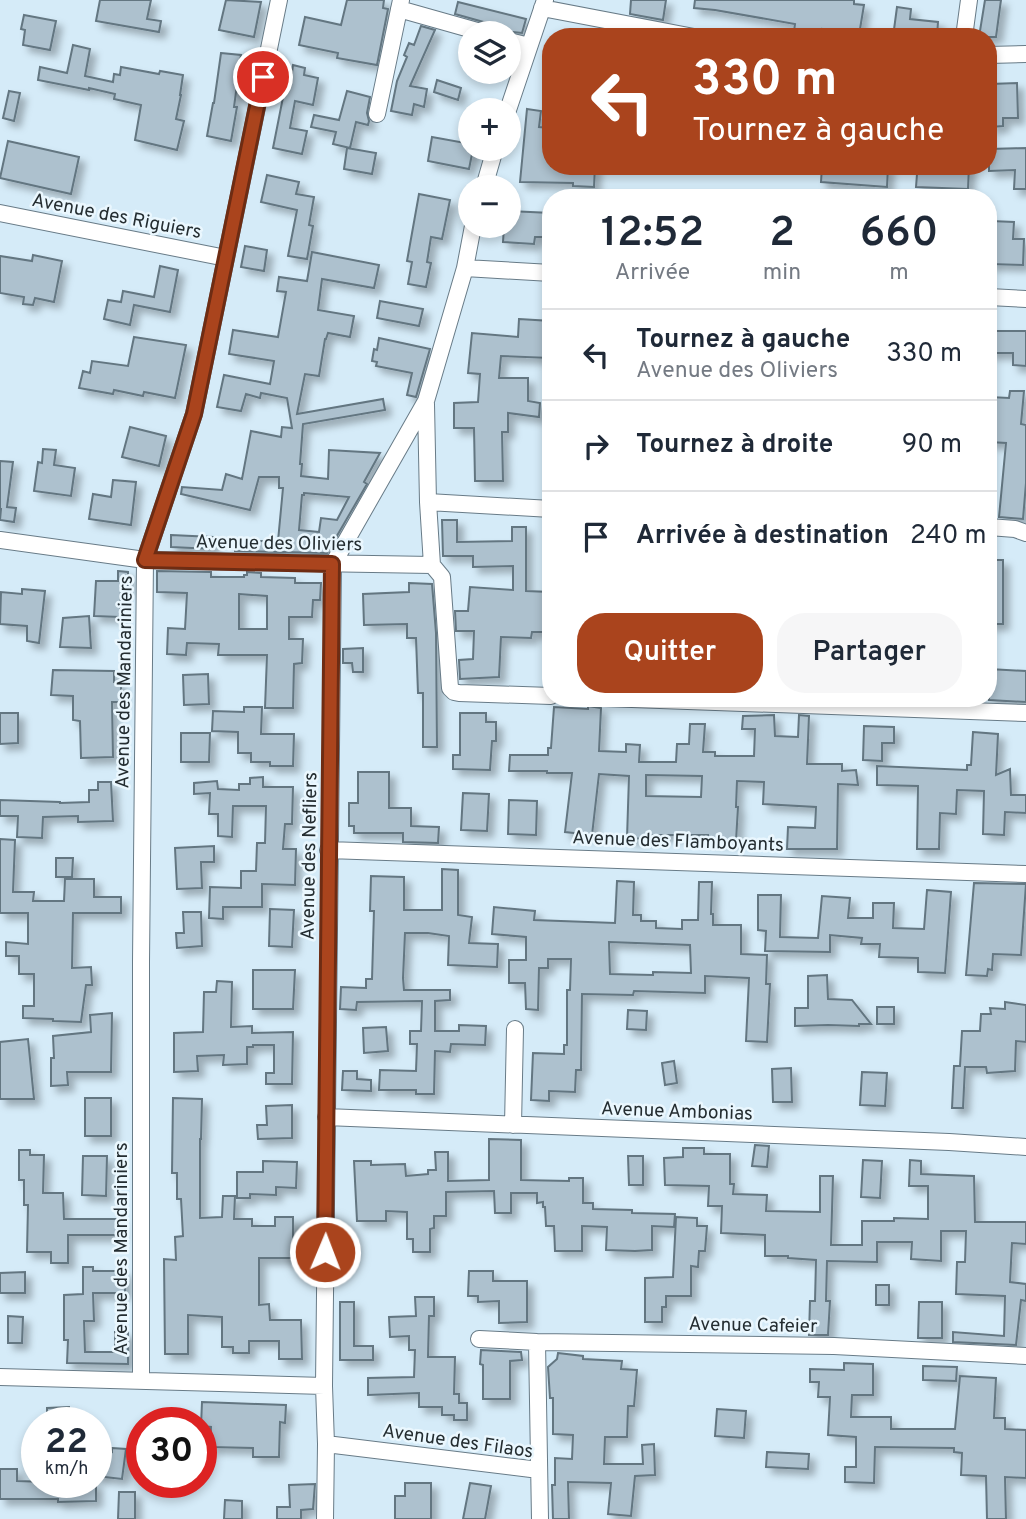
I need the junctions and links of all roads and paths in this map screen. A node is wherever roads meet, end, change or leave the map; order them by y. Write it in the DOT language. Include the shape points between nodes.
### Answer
graph roads {
  1 [pos="279,0"];
  2 [pos="969,0"];
  3 [pos="400,4"];
  4 [pos="544,4"];
  5 [pos="458,24"];
  6 [pos="653,28"];
  7 [pos="965,28"];
  8 [pos="521,44"];
  9 [pos="528,46"];
  10 [pos="997,54"];
  11 [pos="1026,54"];
  12 [pos="512,98"];
  13 [pos="377,114"];
  14 [pos="0,213"];
  15 [pos="471,238"];
  16 [pos="226,258"];
  17 [pos="465,268"];
  18 [pos="542,272"];
  19 [pos="997,297"];
  20 [pos="1026,299"];
  21 [pos="426,401"];
  22 [pos="428,502"];
  23 [pos="542,508"];
  24 [pos="997,528"];
  25 [pos="1026,533"];
  26 [pos="0,540"];
  27 [pos="145,560"];
  28 [pos="332,564"];
  29 [pos="432,565"];
  30 [pos="542,696"];
  31 [pos="857,707"];
  32 [pos="1026,713"];
  33 [pos="328,850"];
  34 [pos="1026,874"];
  35 [pos="514,1029"];
  36 [pos="326,1117"];
  37 [pos="513,1125"];
  38 [pos="1026,1147"];
  39 [pos="479,1339"];
  40 [pos="537,1342"];
  41 [pos="1026,1356"];
  42 [pos="0,1377"];
  43 [pos="141,1381"];
  44 [pos="324,1386"];
  45 [pos="326,1444"];
  46 [pos="539,1470"];
  47 [pos="325,1519"];
  48 [pos="540,1519"];
  1 -- 16 [label="street, Avenue des Mandariniers"];
  2 -- 7 [label="street"];
  3 -- 5 [label="street"];
  3 -- 13 [label="street"];
  4 -- 6 [label="street"];
  4 -- 9 [label="street"];
  8 -- 9 [label="street"];
  9 -- 12 [label="street"];
  10 -- 11 [label="street"];
  14 -- 16 [label="street, Avenue des Riguiers"];
  15 -- 17 [label="street, Avenue des Nefliers"];
  16 -- 27 [label="street, Avenue des Mandariniers" via="194,414"];
  17 -- 18 [label="street"];
  17 -- 21 [label="street, Avenue des Nefliers"];
  19 -- 20 [label="street"];
  21 -- 22 [label="street"];
  21 -- 28 [label="street, Avenue des Nefliers"];
  22 -- 23 [label="street"];
  22 -- 29 [label="street"];
  24 -- 25 [label="street"];
  26 -- 27 [label="street, Avenue des Oliviers"];
  27 -- 28 [label="street, Avenue des Oliviers"];
  27 -- 43 [label="street, Avenue des Mandariniers"];
  28 -- 29 [label="street, Avenue des Oliviers"];
  28 -- 33 [label="street, Avenue des Nefliers"];
  29 -- 30 [label="street" via="442,577 452,690"];
  31 -- 32 [label="street"];
  33 -- 34 [label="street, Avenue des Flamboyants"];
  33 -- 36 [label="street, Avenue des Nefliers"];
  35 -- 37 [label="street"];
  36 -- 37 [label="street, Avenue Ambonias"];
  36 -- 44 [label="street, Avenue des Nefliers"];
  37 -- 38 [label="street, Avenue Ambonias"];
  39 -- 40 [label="street, Avenue Cafeier"];
  40 -- 41 [label="street, Avenue Cafeier" via="834,1346"];
  40 -- 46 [label="street"];
  42 -- 43 [label="street"];
  43 -- 44 [label="street"];
  44 -- 45 [label="street, Avenue des Nefliers"];
  45 -- 46 [label="street, Avenue des Filaos"];
  45 -- 47 [label="street, Avenue des Nefliers"];
  46 -- 48 [label="street, Avenue des Filaos"];
}
